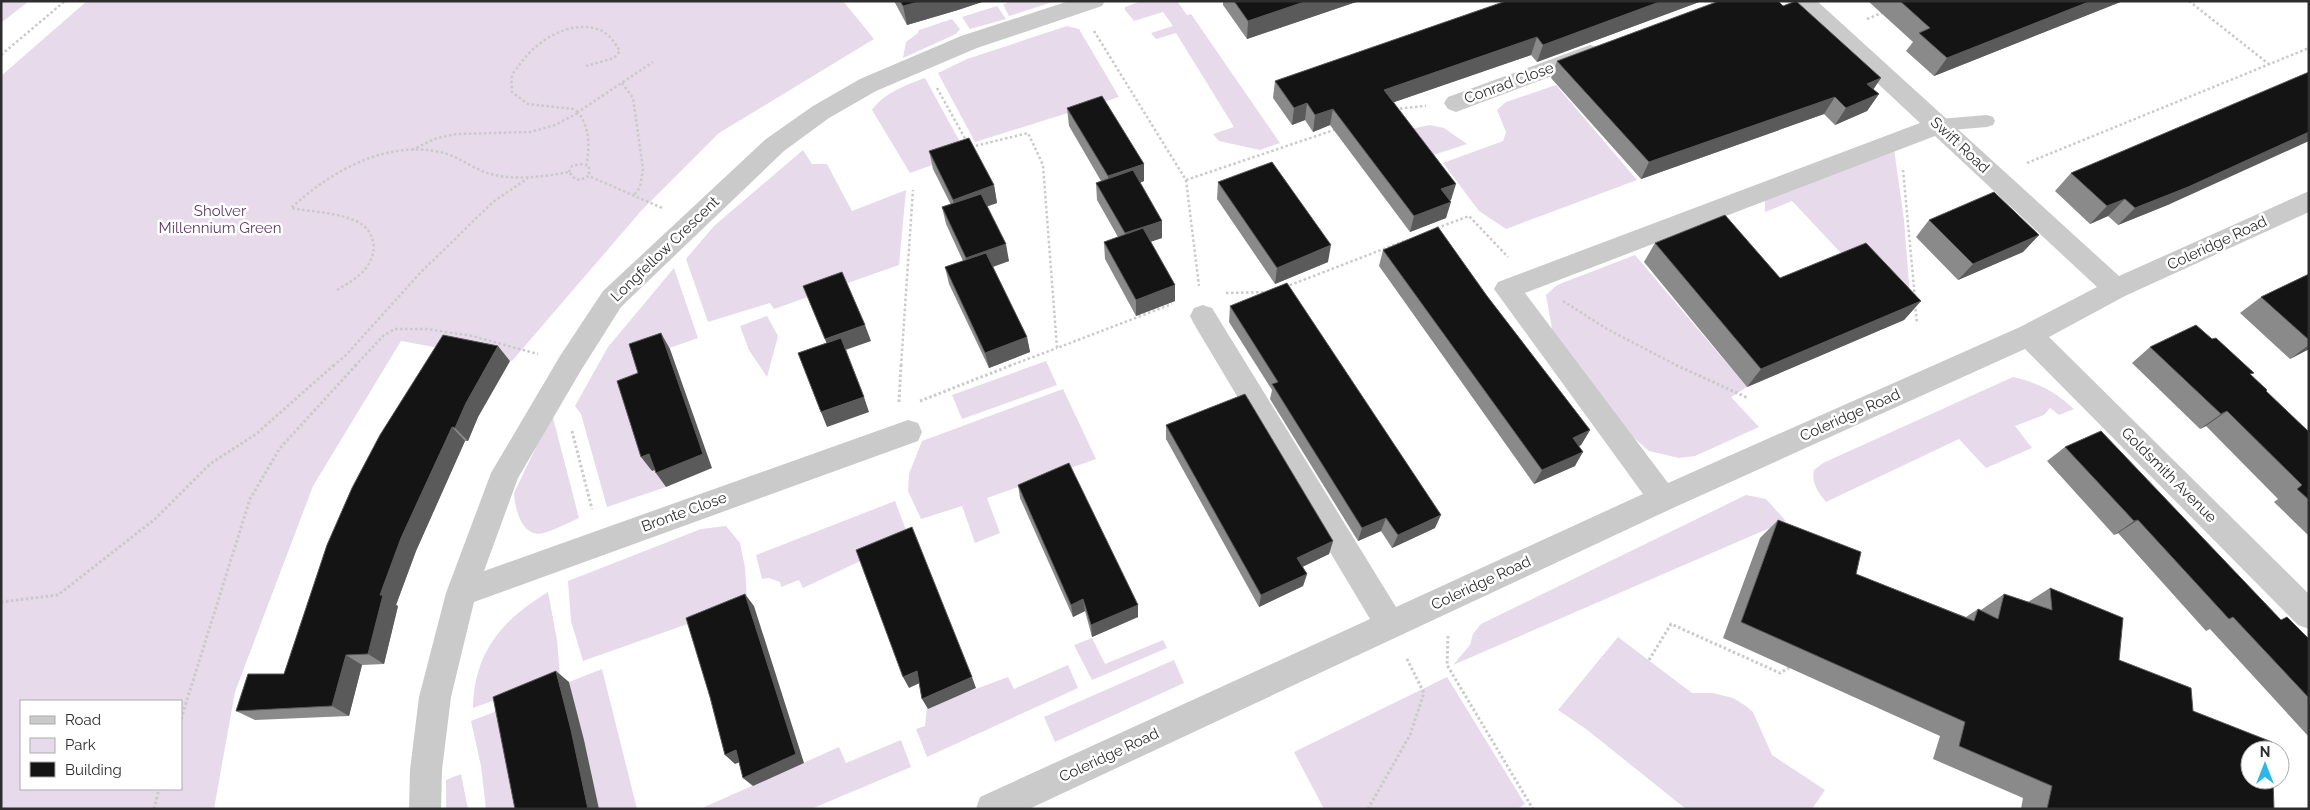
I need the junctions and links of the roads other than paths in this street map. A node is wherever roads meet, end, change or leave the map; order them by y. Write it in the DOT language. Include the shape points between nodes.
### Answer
graph roads {
  1 [pos="1803,1"];
  2 [pos="1086,4"];
  3 [pos="1612,45"];
  4 [pos="1456,103"];
  5 [pos="1987,121"];
  6 [pos="1939,125"];
  7 [pos="2309,201"];
  8 [pos="2116,290"];
  9 [pos="1201,305"];
  10 [pos="2029,335"];
  11 [pos="903,421"];
  12 [pos="1663,498"];
  13 [pos="461,592"];
  14 [pos="2309,615"];
  15 [pos="1390,625"];
  16 [pos="425,809"];
  17 [pos="992,809"];
  1 -- 6 [label="street, Swift Road"];
  2 -- 13 [label="street, Longfellow Crescent" via="970,42 868,86 821,112 775,145 692,221 612,299 570,364 505,473"];
  3 -- 4 [label="street, Conrad Close"];
  5 -- 6 [label="lane"];
  6 -- 8 [label="street, Swift Road"];
  6 -- 12 [label="street" via="1507,289"];
  7 -- 8 [label="street, Coleridge Road"];
  8 -- 10 [label="street, Coleridge Road"];
  9 -- 15 [label="street"];
  10 -- 12 [label="street, Coleridge Road"];
  10 -- 14 [label="street, Goldsmith Avenue"];
  11 -- 13 [label="street, Bronte Close" via="601,542"];
  12 -- 15 [label="street, Coleridge Road"];
  13 -- 16 [label="street, Longfellow Crescent" via="435,697"];
  15 -- 17 [label="street, Coleridge Road"];
}
